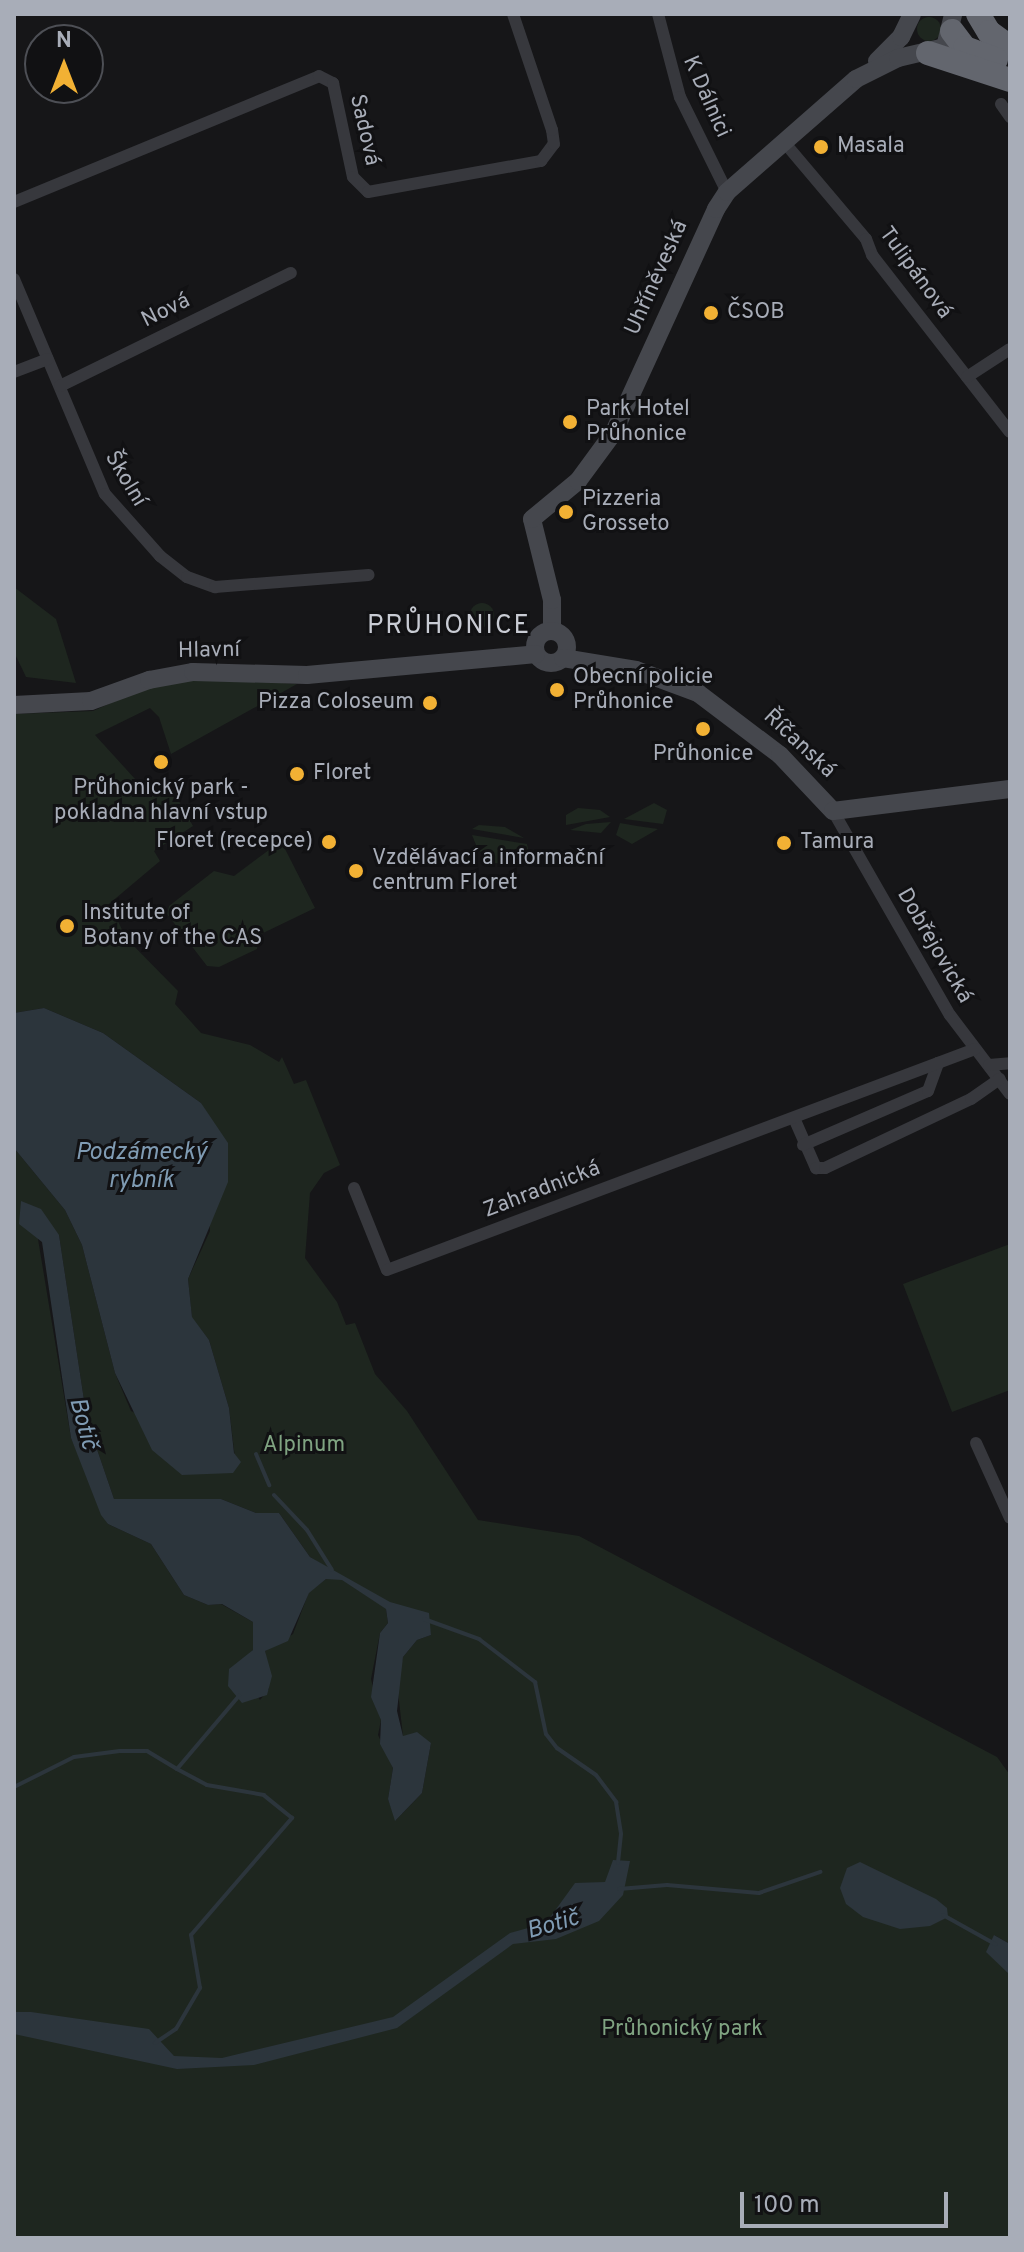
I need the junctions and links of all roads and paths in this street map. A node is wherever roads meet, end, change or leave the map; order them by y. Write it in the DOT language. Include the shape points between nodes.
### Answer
graph roads {
  1 [pos="513,14"];
  2 [pos="658,14"];
  3 [pos="978,14"];
  4 [pos="909,20"];
  5 [pos="951,21"];
  6 [pos="1010,47"];
  7 [pos="926,53"];
  8 [pos="1010,64"];
  9 [pos="858,78"];
  10 [pos="1010,80"];
  11 [pos="1001,104"];
  12 [pos="1010,117"];
  13 [pos="784,142"];
  14 [pos="727,192"];
  15 [pos="14,202"];
  16 [pos="291,273"];
  17 [pos="14,279"];
  18 [pos="1010,349"];
  19 [pos="48,359"];
  20 [pos="14,372"];
  21 [pos="967,377"];
  22 [pos="60,386"];
  23 [pos="1010,432"];
  24 [pos="369,575"];
  25 [pos="552,631"];
  26 [pos="536,654"];
  27 [pos="563,658"];
  28 [pos="14,705"];
  29 [pos="1010,789"];
  30 [pos="833,811"];
  31 [pos="975,1049"];
  32 [pos="938,1063"];
  33 [pos="1010,1063"];
  34 [pos="989,1065"];
  35 [pos="1000,1079"];
  36 [pos="1010,1094"];
  37 [pos="794,1118"];
  38 [pos="803,1145"];
  39 [pos="354,1188"];
  40 [pos="976,1443"];
  41 [pos="1010,1518"];
  1 -- 15 [label="street, Sadová" via="552,130 554,144 541,161 368,192 353,177 333,83 319,76"];
  2 -- 14 [label="street, K Dálnici" via="680,97"];
  3 -- 6 [label="highway" via="989,32"];
  4 -- 7 [label="street" via="911,44"];
  4 -- 9 [label="street, Uhříněveská" via="896,43"];
  5 -- 7 [label="street" via="945,47"];
  5 -- 8 [label="highway" via="965,48"];
  7 -- 9 [label="street"];
  7 -- 10 [label="highway"];
  9 -- 13 [label="street, Uhříněveská"];
  11 -- 12 [label="street"];
  13 -- 14 [label="street, Uhříněveská"];
  13 -- 21 [label="street, Tulipánová" via="866,239 872,255"];
  14 -- 25 [label="street, Uhříněveská" via="692,255 614,432 578,481 532,519 552,600"];
  16 -- 22 [label="street, Nová"];
  17 -- 19 [label="street, Školní"];
  18 -- 21 [label="street"];
  19 -- 20 [label="street"];
  19 -- 22 [label="street, Školní"];
  21 -- 23 [label="street, Tulipánová"];
  22 -- 24 [label="street, Školní" via="105,494 160,556 200,584"];
  25 -- 26 [label="street" via="537,639"];
  25 -- 27 [label="street" via="566,642"];
  26 -- 27 [label="street" via="550,663"];
  26 -- 28 [label="street, Hlavní" via="361,671 184,673 91,701"];
  27 -- 30 [label="street, Říčanská" via="636,670 698,693 780,755"];
  29 -- 30 [label="street, Říčanská"];
  30 -- 31 [label="street, Dobřejovická"];
  31 -- 32 [label="street, Zahradnická"];
  31 -- 34 [label="street, Dobřejovická"];
  32 -- 37 [label="street, Zahradnická"];
  32 -- 38 [label="street" via="928,1091"];
  33 -- 34 [label="street"];
  34 -- 35 [label="street, Dobřejovická"];
  35 -- 36 [label="street, Dobřejovická"];
  35 -- 38 [label="street" via="971,1099 825,1168 816,1168"];
  37 -- 38 [label="street"];
  37 -- 39 [label="street, Zahradnická" via="387,1270"];
  40 -- 41 [label="street"];
}
